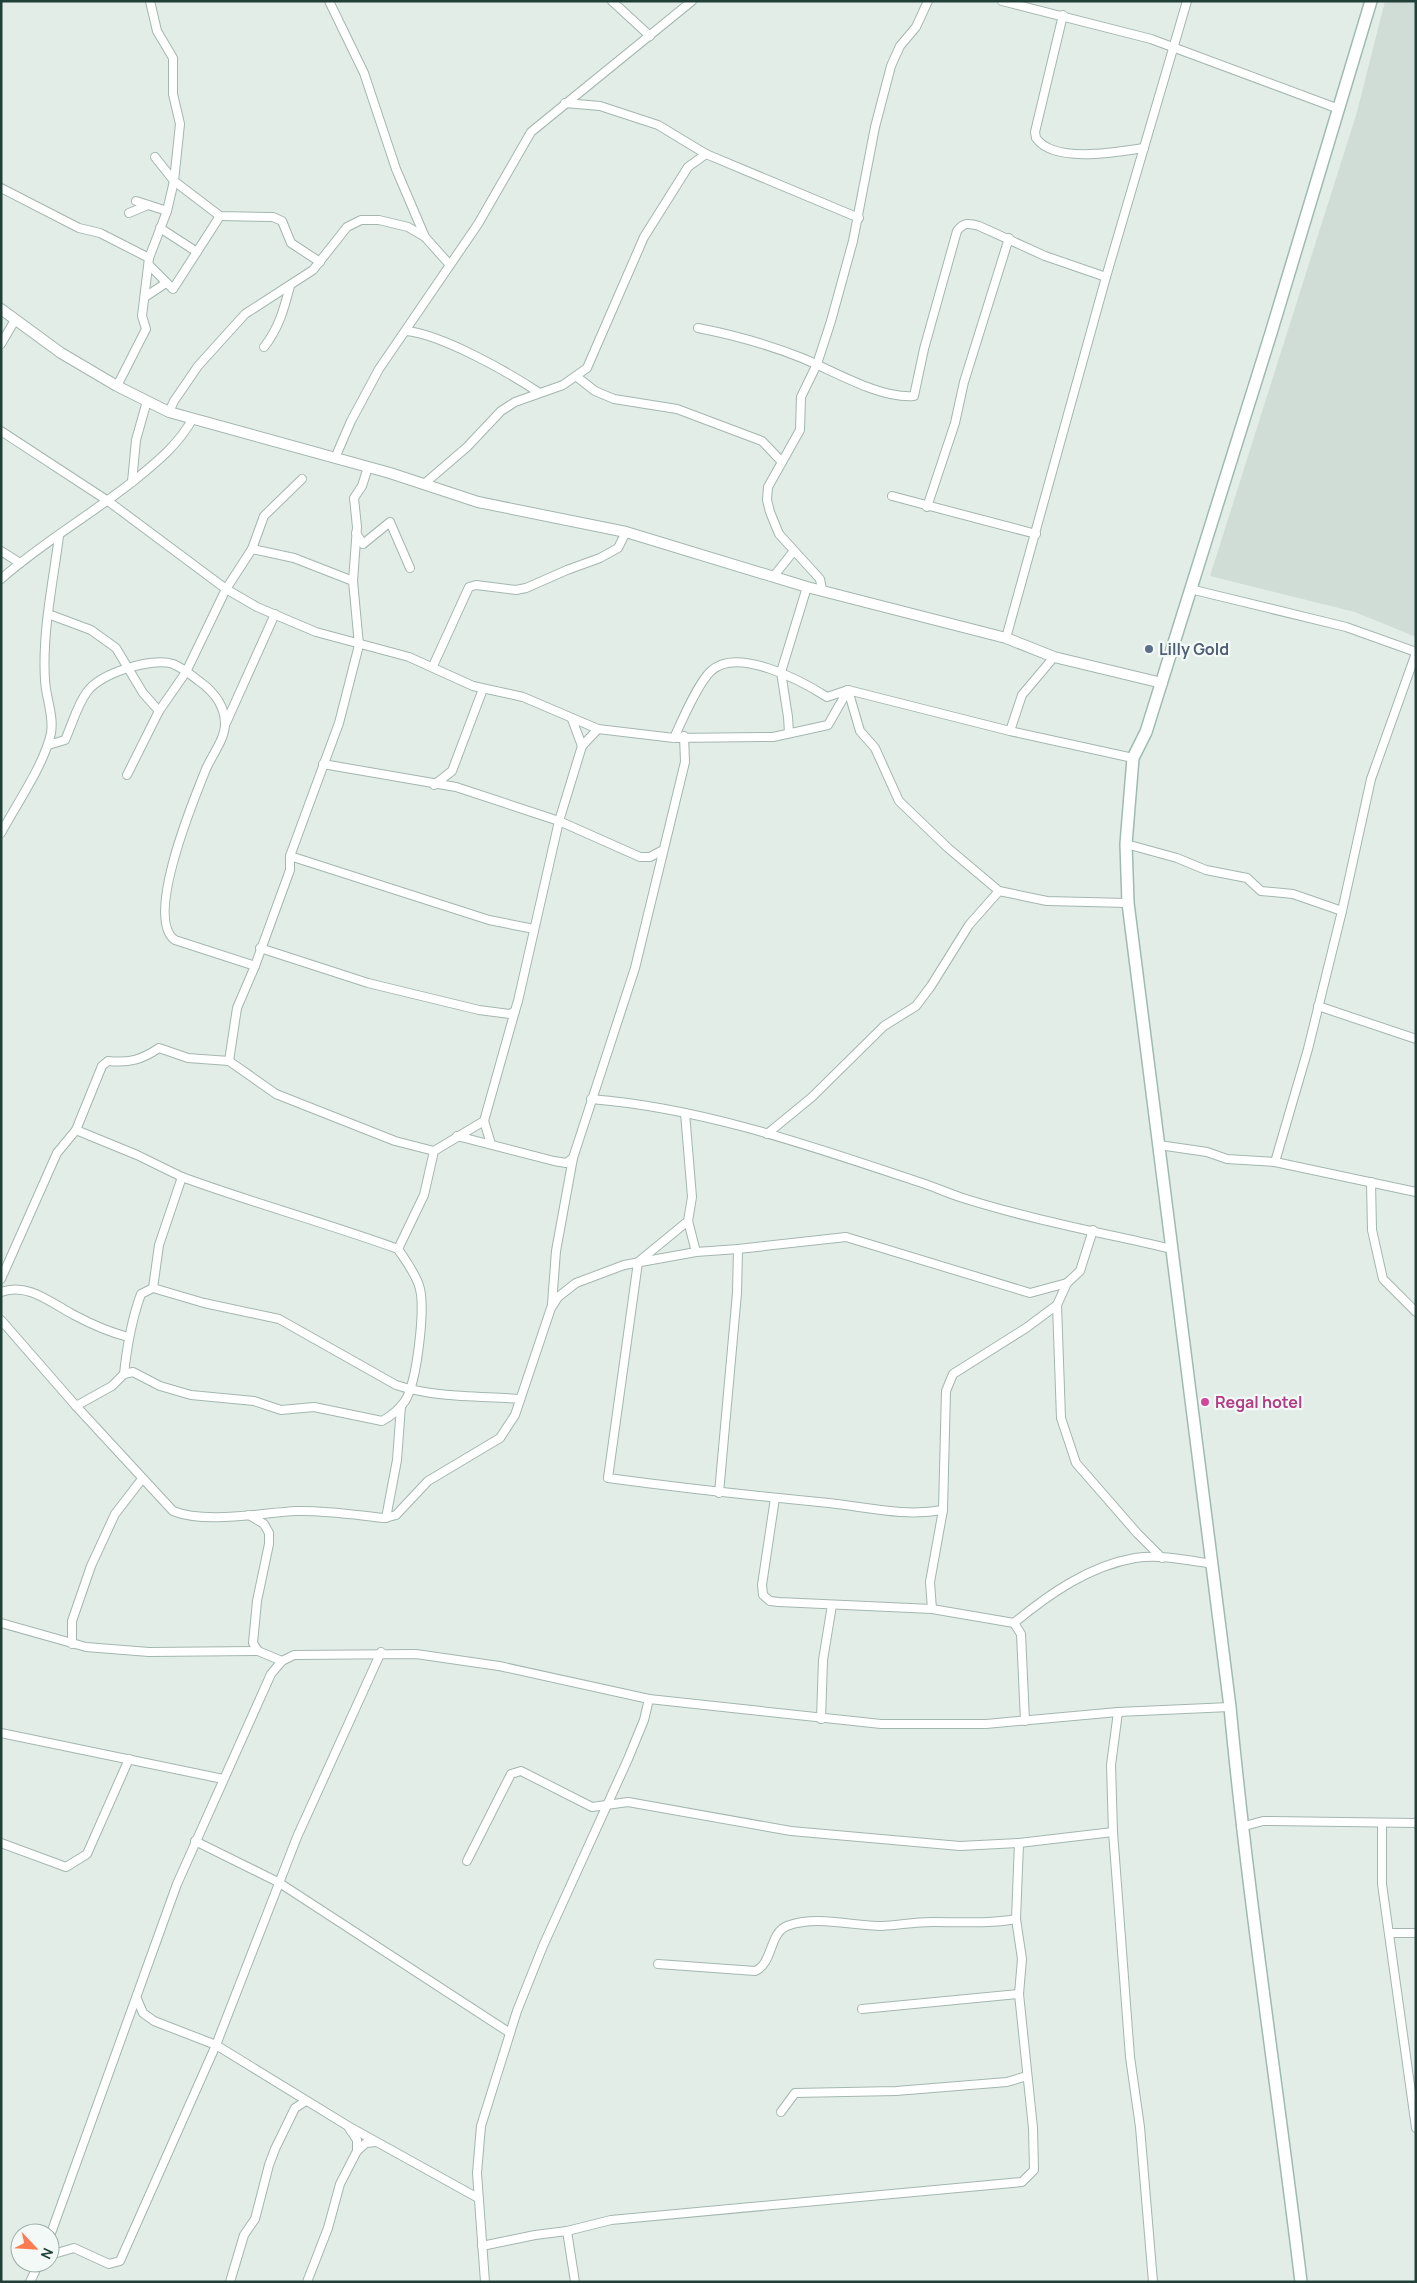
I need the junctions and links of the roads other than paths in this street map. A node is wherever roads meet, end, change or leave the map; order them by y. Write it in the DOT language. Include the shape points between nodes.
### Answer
graph roads {
  1 [pos="150,1"];
  2 [pos="329,1"];
  3 [pos="612,1"];
  4 [pos="692,1"];
  5 [pos="928,1"];
  6 [pos="1002,1"];
  7 [pos="1187,1"];
  8 [pos="1371,1"];
  9 [pos="1063,15"];
  10 [pos="650,36"];
  11 [pos="1174,47"];
  12 [pos="565,103"];
  13 [pos="1339,109"];
  14 [pos="1144,148"];
  15 [pos="706,154"];
  16 [pos="155,157"];
  17 [pos="174,181"];
  18 [pos="1,188"];
  19 [pos="136,201"];
  20 [pos="148,205"];
  21 [pos="167,211"];
  22 [pos="129,213"];
  23 [pos="220,216"];
  24 [pos="859,218"];
  25 [pos="160,228"];
  26 [pos="425,237"];
  27 [pos="1009,238"];
  28 [pos="197,252"];
  29 [pos="149,262"];
  30 [pos="320,262"];
  31 [pos="450,265"];
  32 [pos="1106,278"];
  33 [pos="166,283"];
  34 [pos="290,286"];
  35 [pos="145,297"];
  36 [pos="1,309"];
  37 [pos="15,320"];
  38 [pos="698,328"];
  39 [pos="406,331"];
  40 [pos="1,344"];
  41 [pos="264,347"];
  42 [pos="817,364"];
  43 [pos="577,377"];
  44 [pos="117,386"];
  45 [pos="538,392"];
  46 [pos="147,401"];
  47 [pos="169,412"];
  48 [pos="193,418"];
  49 [pos="1,432"];
  50 [pos="335,458"];
  51 [pos="782,462"];
  52 [pos="368,467"];
  53 [pos="302,479"];
  54 [pos="132,482"];
  55 [pos="424,484"];
  56 [pos="892,496"];
  57 [pos="108,501"];
  58 [pos="928,507"];
  59 [pos="626,532"];
  60 [pos="356,533"];
  61 [pos="1036,534"];
  62 [pos="59,536"];
  63 [pos="252,549"];
  64 [pos="1,551"];
  65 [pos="793,552"];
  66 [pos="20,563"];
  67 [pos="410,568"];
  68 [pos="773,577"];
  69 [pos="1,579"];
  70 [pos="353,581"];
  71 [pos="807,587"];
  72 [pos="226,588"];
  73 [pos="1190,589"];
  74 [pos="822,590"];
  75 [pos="48,614"];
  76 [pos="275,614"];
  77 [pos="1006,638"];
  78 [pos="359,645"];
  79 [pos="1416,652"];
  80 [pos="1054,657"];
  81 [pos="433,666"];
  82 [pos="128,668"];
  83 [pos="186,672"];
  84 [pos="781,672"];
  85 [pos="1162,683"];
  86 [pos="483,689"];
  87 [pos="848,690"];
  88 [pos="159,711"];
  89 [pos="572,720"];
  90 [pos="226,722"];
  91 [pos="598,729"];
  92 [pos="1010,731"];
  93 [pos="789,733"];
  94 [pos="684,736"];
  95 [pos="674,738"];
  96 [pos="48,744"];
  97 [pos="582,746"];
  98 [pos="1133,758"];
  99 [pos="324,764"];
  100 [pos="452,771"];
  101 [pos="127,775"];
  102 [pos="434,784"];
  103 [pos="456,787"];
  104 [pos="559,821"];
  105 [pos="1,833"];
  106 [pos="1126,844"];
  107 [pos="664,850"];
  108 [pos="290,856"];
  109 [pos="999,891"];
  110 [pos="1128,903"];
  111 [pos="1342,911"];
  112 [pos="534,929"];
  113 [pos="260,948"];
  114 [pos="255,966"];
  115 [pos="1318,1006"];
  116 [pos="515,1011"];
  117 [pos="1416,1039"];
  118 [pos="229,1060"];
  119 [pos="591,1099"];
  120 [pos="685,1113"];
  121 [pos="484,1121"];
  122 [pos="76,1130"];
  123 [pos="768,1134"];
  124 [pos="456,1136"];
  125 [pos="492,1144"];
  126 [pos="1160,1145"];
  127 [pos="434,1151"];
  128 [pos="573,1158"];
  129 [pos="1275,1162"];
  130 [pos="182,1177"];
  131 [pos="1372,1182"];
  132 [pos="1416,1192"];
  133 [pos="688,1221"];
  134 [pos="1093,1230"];
  135 [pos="398,1249"];
  136 [pos="738,1249"];
  137 [pos="1172,1249"];
  138 [pos="696,1252"];
  139 [pos="638,1262"];
  140 [pos="1,1279"];
  141 [pos="1067,1283"];
  142 [pos="153,1288"];
  143 [pos="1,1292"];
  144 [pos="1057,1305"];
  145 [pos="551,1308"];
  146 [pos="1416,1312"];
  147 [pos="1,1320"];
  148 [pos="128,1338"];
  149 [pos="124,1374"];
  150 [pos="410,1390"];
  151 [pos="520,1399"];
  152 [pos="76,1406"];
  153 [pos="402,1406"];
  154 [pos="142,1479"];
  155 [pos="719,1493"];
  156 [pos="775,1498"];
  157 [pos="943,1510"];
  158 [pos="249,1515"];
  159 [pos="386,1518"];
  160 [pos="1162,1558"];
  161 [pos="1212,1564"];
  162 [pos="832,1605"];
  163 [pos="932,1609"];
  164 [pos="1,1623"];
  165 [pos="1014,1623"];
  166 [pos="72,1644"];
  167 [pos="258,1651"];
  168 [pos="381,1652"];
  169 [pos="282,1661"];
  170 [pos="649,1699"];
  171 [pos="1230,1707"];
  172 [pos="1118,1712"];
  173 [pos="821,1719"];
  174 [pos="1024,1721"];
  175 [pos="1,1733"];
  176 [pos="129,1759"];
  177 [pos="223,1779"];
  178 [pos="608,1805"];
  179 [pos="1382,1822"];
  180 [pos="1416,1823"];
  181 [pos="1241,1827"];
  182 [pos="1113,1832"];
  183 [pos="195,1841"];
  184 [pos="1,1843"];
  185 [pos="1019,1843"];
  186 [pos="467,1861"];
  187 [pos="278,1882"];
  188 [pos="1016,1919"];
  189 [pos="1391,1933"];
  190 [pos="1416,1933"];
  191 [pos="658,1964"];
  192 [pos="1019,1994"];
  193 [pos="137,1999"];
  194 [pos="862,2009"];
  195 [pos="510,2033"];
  196 [pos="216,2045"];
  197 [pos="1027,2076"];
  198 [pos="295,2094"];
  199 [pos="306,2101"];
  200 [pos="295,2108"];
  201 [pos="781,2112"];
  202 [pos="348,2126"];
  203 [pos="1416,2128"];
  204 [pos="376,2142"];
  205 [pos="357,2151"];
  206 [pos="478,2198"];
  207 [pos="55,2223"];
  208 [pos="567,2231"];
  209 [pos="482,2246"];
  210 [pos="60,2252"];
  211 [pos="230,2282"];
  212 [pos="307,2282"];
  213 [pos="485,2282"];
  214 [pos="575,2282"];
  215 [pos="1153,2282"];
  216 [pos="1301,2282"];
  1 -- 17 [label="street" via="157,31 173,58 173,94 180,124"];
  2 -- 26 [label="street" via="364,73 396,169"];
  3 -- 10 [label="street"];
  4 -- 10 [label="street"];
  5 -- 24 [label="street" via="916,27 900,46 892,66 875,127"];
  6 -- 9 [label="street"];
  7 -- 11 [label="street"];
  8 -- 13 [label="main road"];
  9 -- 11 [label="street"];
  9 -- 14 [label="street" via="1036,138 1051,148 1080,154"];
  10 -- 12 [label="street"];
  11 -- 13 [label="street"];
  11 -- 14 [label="street"];
  12 -- 15 [label="street" via="600,106 658,125"];
  12 -- 31 [label="street" via="531,132 478,224"];
  13 -- 73 [label="main road"];
  14 -- 32 [label="street"];
  15 -- 24 [label="street"];
  15 -- 43 [label="street" via="688,167 644,237 587,368"];
  16 -- 17 [label="street"];
  17 -- 21 [label="street"];
  17 -- 23 [label="street"];
  18 -- 29 [label="street" via="79,228 100,232"];
  19 -- 20 [label="street"];
  20 -- 21 [label="street"];
  20 -- 22 [label="street"];
  21 -- 25 [label="street"];
  23 -- 28 [label="street"];
  23 -- 30 [label="street" via="273,217 282,222 291,243"];
  24 -- 42 [label="street"];
  25 -- 28 [label="street"];
  25 -- 29 [label="street"];
  26 -- 30 [label="street" via="408,227 379,220 361,220 347,227"];
  26 -- 31 [label="street"];
  27 -- 32 [label="street" via="1045,256"];
  27 -- 42 [label="street" via="969,223 957,231 914,396 892,395"];
  27 -- 58 [label="street"];
  28 -- 33 [label="street" via="173,289"];
  29 -- 33 [label="street"];
  29 -- 35 [label="street"];
  30 -- 34 [label="street"];
  31 -- 39 [label="street"];
  32 -- 61 [label="street"];
  33 -- 35 [label="street"];
  34 -- 41 [label="street" via="282,318"];
  34 -- 47 [label="street" via="245,314 198,366"];
  35 -- 44 [label="street" via="142,316 146,329"];
  36 -- 37 [label="street"];
  37 -- 40 [label="street"];
  37 -- 44 [label="street" via="61,353"];
  38 -- 42 [label="street" via="737,335"];
  39 -- 45 [label="street" via="432,337"];
  39 -- 50 [label="street" via="375,377"];
  42 -- 51 [label="street" via="801,397 800,430"];
  43 -- 45 [label="street"];
  43 -- 51 [label="street" via="595,391 614,399 677,409 762,441"];
  44 -- 46 [label="street"];
  45 -- 55 [label="street" via="501,411 467,447"];
  46 -- 47 [label="street"];
  46 -- 54 [label="street" via="136,440"];
  47 -- 48 [label="street"];
  48 -- 50 [label="street"];
  48 -- 54 [label="street" via="177,442"];
  49 -- 57 [label="street"];
  50 -- 52 [label="street"];
  51 -- 65 [label="street" via="772,477 767,500 780,534"];
  52 -- 55 [label="street"];
  52 -- 60 [label="street" via="354,498"];
  53 -- 63 [label="street" via="264,516"];
  54 -- 57 [label="street"];
  55 -- 59 [label="street" via="514,511"];
  56 -- 58 [label="street"];
  57 -- 62 [label="street"];
  57 -- 72 [label="street"];
  58 -- 61 [label="street"];
  59 -- 68 [label="street"];
  59 -- 81 [label="street" via="618,548 526,588 516,590 476,584 469,587"];
  60 -- 67 [label="street" via="363,544 390,522"];
  60 -- 70 [label="street"];
  61 -- 77 [label="street"];
  62 -- 66 [label="street"];
  62 -- 75 [label="street"];
  63 -- 70 [label="street" via="294,558"];
  63 -- 72 [label="street"];
  64 -- 66 [label="street"];
  65 -- 68 [label="street"];
  65 -- 74 [label="street" via="820,579"];
  66 -- 69 [label="street"];
  68 -- 71 [label="street"];
  70 -- 78 [label="street"];
  71 -- 74 [label="street"];
  71 -- 84 [label="street"];
  72 -- 76 [label="street"];
  72 -- 83 [label="street"];
  73 -- 79 [label="street" via="1346,627"];
  73 -- 85 [label="main road"];
  74 -- 77 [label="street"];
  75 -- 82 [label="street" via="91,630 116,648"];
  75 -- 96 [label="street" via="45,681 52,719"];
  76 -- 78 [label="street" via="316,632"];
  76 -- 90 [label="street"];
  77 -- 80 [label="street"];
  78 -- 81 [label="street"];
  78 -- 99 [label="street" via="339,723"];
  79 -- 111 [label="street" via="1371,779"];
  80 -- 85 [label="street"];
  80 -- 92 [label="street" via="1022,695"];
  81 -- 86 [label="street"];
  82 -- 83 [label="street" via="162,662"];
  82 -- 88 [label="street"];
  82 -- 96 [label="street" via="100,679 86,692 65,740"];
  83 -- 88 [label="street"];
  83 -- 90 [label="street" via="214,694"];
  84 -- 87 [label="street" via="827,697"];
  84 -- 93 [label="street"];
  84 -- 95 [label="street" via="729,662 711,670"];
  85 -- 98 [label="main road" via="1146,732"];
  86 -- 89 [label="street" via="523,697"];
  86 -- 100 [label="street"];
  87 -- 92 [label="street"];
  87 -- 93 [label="street" via="828,725"];
  87 -- 109 [label="street" via="860,731 875,748 899,801"];
  88 -- 101 [label="street"];
  89 -- 91 [label="street"];
  89 -- 97 [label="street"];
  90 -- 114 [label="street" via="225,731 206,768 169,874 163,904 165,928 175,940"];
  91 -- 95 [label="street"];
  91 -- 97 [label="street"];
  92 -- 98 [label="street"];
  93 -- 94 [label="street" via="773,737"];
  94 -- 95 [label="street"];
  94 -- 107 [label="street" via="686,762"];
  96 -- 105 [label="street"];
  97 -- 104 [label="street"];
  98 -- 106 [label="main road"];
  99 -- 102 [label="street"];
  99 -- 108 [label="street"];
  100 -- 102 [label="street"];
  100 -- 103 [label="street"];
  102 -- 103 [label="street"];
  103 -- 104 [label="street"];
  104 -- 107 [label="street" via="640,857 650,858"];
  104 -- 112 [label="street"];
  106 -- 110 [label="main road"];
  106 -- 111 [label="street" via="1206,870 1247,878 1261,891 1293,894"];
  107 -- 119 [label="street" via="635,968"];
  108 -- 112 [label="street" via="489,920"];
  108 -- 113 [label="street" via="290,870"];
  109 -- 110 [label="street" via="1047,901"];
  109 -- 123 [label="street" via="968,925 924,998 884,1026 812,1097"];
  110 -- 126 [label="main road"];
  111 -- 115 [label="street"];
  112 -- 116 [label="street"];
  113 -- 114 [label="street"];
  113 -- 116 [label="street" via="368,983 503,1015"];
  114 -- 118 [label="street" via="237,1008"];
  115 -- 117 [label="street"];
  115 -- 129 [label="street"];
  116 -- 121 [label="street"];
  118 -- 122 [label="street" via="188,1058 159,1048 128,1063 108,1061 102,1066"];
  118 -- 127 [label="street" via="276,1094 378,1134"];
  119 -- 120 [label="street" via="630,1102"];
  119 -- 128 [label="street"];
  120 -- 123 [label="street"];
  120 -- 133 [label="street" via="692,1197"];
  121 -- 124 [label="street"];
  121 -- 125 [label="street"];
  122 -- 130 [label="street"];
  122 -- 140 [label="street" via="57,1153"];
  123 -- 134 [label="street" via="965,1199"];
  124 -- 125 [label="street"];
  124 -- 127 [label="street"];
  125 -- 128 [label="street" via="554,1161 566,1163"];
  126 -- 129 [label="street" via="1207,1152 1227,1159"];
  126 -- 137 [label="main road"];
  127 -- 135 [label="street" via="424,1195"];
  128 -- 145 [label="street" via="556,1251"];
  129 -- 131 [label="street"];
  130 -- 135 [label="street"];
  130 -- 142 [label="street" via="159,1245"];
  131 -- 132 [label="street"];
  131 -- 146 [label="street" via="1372,1230 1383,1279"];
  133 -- 138 [label="street"];
  133 -- 139 [label="street"];
  134 -- 137 [label="street"];
  134 -- 141 [label="street" via="1080,1271"];
  135 -- 150 [label="street" via="420,1286 422,1302 418,1352"];
  136 -- 138 [label="street"];
  136 -- 141 [label="street" via="846,1237 1030,1293"];
  136 -- 155 [label="street"];
  137 -- 161 [label="main road"];
  138 -- 139 [label="street"];
  139 -- 145 [label="street" via="576,1283 558,1297"];
  139 -- 155 [label="street" via="608,1478"];
  141 -- 144 [label="street"];
  142 -- 148 [label="street" via="141,1294"];
  142 -- 150 [label="street" via="280,1319"];
  143 -- 148 [label="street" via="18,1288 34,1292 76,1316"];
  144 -- 157 [label="street" via="953,1374 946,1391"];
  144 -- 160 [label="street" via="1061,1418 1076,1463"];
  145 -- 151 [label="street"];
  147 -- 152 [label="street"];
  148 -- 149 [label="street"];
  149 -- 152 [label="street" via="112,1386"];
  149 -- 153 [label="street" via="133,1372 160,1386 191,1395 254,1401 281,1410 314,1407 382,1421"];
  150 -- 151 [label="street"];
  150 -- 153 [label="street"];
  151 -- 159 [label="street" via="515,1416 500,1438 428,1481 396,1515"];
  152 -- 154 [label="street"];
  153 -- 159 [label="street" via="397,1460"];
  154 -- 158 [label="street" via="163,1502 182,1514"];
  154 -- 166 [label="street" via="115,1514 91,1566 72,1621"];
  155 -- 156 [label="street"];
  156 -- 157 [label="street" via="908,1514"];
  156 -- 162 [label="street" via="763,1595 770,1601"];
  157 -- 163 [label="street" via="930,1582"];
  158 -- 159 [label="street" via="297,1511"];
  158 -- 167 [label="street" via="264,1524 269,1533 253,1643"];
  160 -- 161 [label="street"];
  160 -- 165 [label="street" via="1136,1558 1097,1568 1042,1600"];
  161 -- 171 [label="main road"];
  162 -- 163 [label="street"];
  162 -- 173 [label="street" via="823,1660"];
  163 -- 165 [label="street"];
  164 -- 166 [label="street"];
  165 -- 174 [label="street" via="1021,1634"];
  166 -- 167 [label="street" via="148,1652"];
  167 -- 169 [label="street"];
  168 -- 169 [label="street" via="294,1655"];
  168 -- 170 [label="street" via="499,1666"];
  168 -- 187 [label="street"];
  169 -- 177 [label="street" via="271,1674"];
  170 -- 173 [label="street"];
  170 -- 178 [label="street" via="644,1720"];
  171 -- 172 [label="street"];
  171 -- 181 [label="main road"];
  172 -- 174 [label="street"];
  172 -- 182 [label="street" via="1111,1765"];
  173 -- 174 [label="street" via="881,1724"];
  175 -- 176 [label="street"];
  176 -- 177 [label="street"];
  176 -- 184 [label="street" via="87,1854 78,1861 66,1867"];
  177 -- 183 [label="street"];
  178 -- 185 [label="street" via="628,1802 791,1831 960,1846"];
  178 -- 186 [label="street" via="592,1807 521,1771 515,1771"];
  178 -- 195 [label="street" via="543,1946"];
  179 -- 180 [label="street"];
  179 -- 181 [label="street" via="1263,1821"];
  179 -- 189 [label="street" via="1382,1884"];
  181 -- 216 [label="main road"];
  182 -- 185 [label="street"];
  182 -- 215 [label="street" via="1130,2057 1140,2128"];
  183 -- 187 [label="street"];
  183 -- 193 [label="street"];
  185 -- 188 [label="street"];
  187 -- 195 [label="street"];
  187 -- 196 [label="street"];
  188 -- 191 [label="street" via="882,1926 820,1922 798,1924 780,1930 766,1961 761,1969 755,1971"];
  188 -- 192 [label="street" via="1022,1959"];
  189 -- 190 [label="street"];
  189 -- 203 [label="street"];
  192 -- 194 [label="street"];
  192 -- 197 [label="street"];
  193 -- 196 [label="street" via="143,2013 154,2021"];
  193 -- 207 [label="street"];
  195 -- 206 [label="street" via="481,2126 476,2173"];
  196 -- 198 [label="street"];
  196 -- 210 [label="street" via="120,2261 109,2264 74,2248"];
  197 -- 201 [label="street" via="1007,2082 896,2091 795,2093"];
  197 -- 208 [label="street" via="1034,2170 1022,2182 611,2220"];
  198 -- 199 [label="street"];
  198 -- 200 [label="street"];
  199 -- 200 [label="street"];
  199 -- 202 [label="street"];
  200 -- 211 [label="street" via="269,2165 254,2219 244,2235"];
  202 -- 204 [label="street"];
  202 -- 205 [label="street" via="357,2140"];
  204 -- 205 [label="street" via="366,2143"];
  204 -- 206 [label="street"];
  205 -- 212 [label="street" via="337,2191 328,2228"];
  206 -- 209 [label="street"];
  208 -- 209 [label="street"];
  208 -- 214 [label="street"];
  209 -- 213 [label="street"];
}
